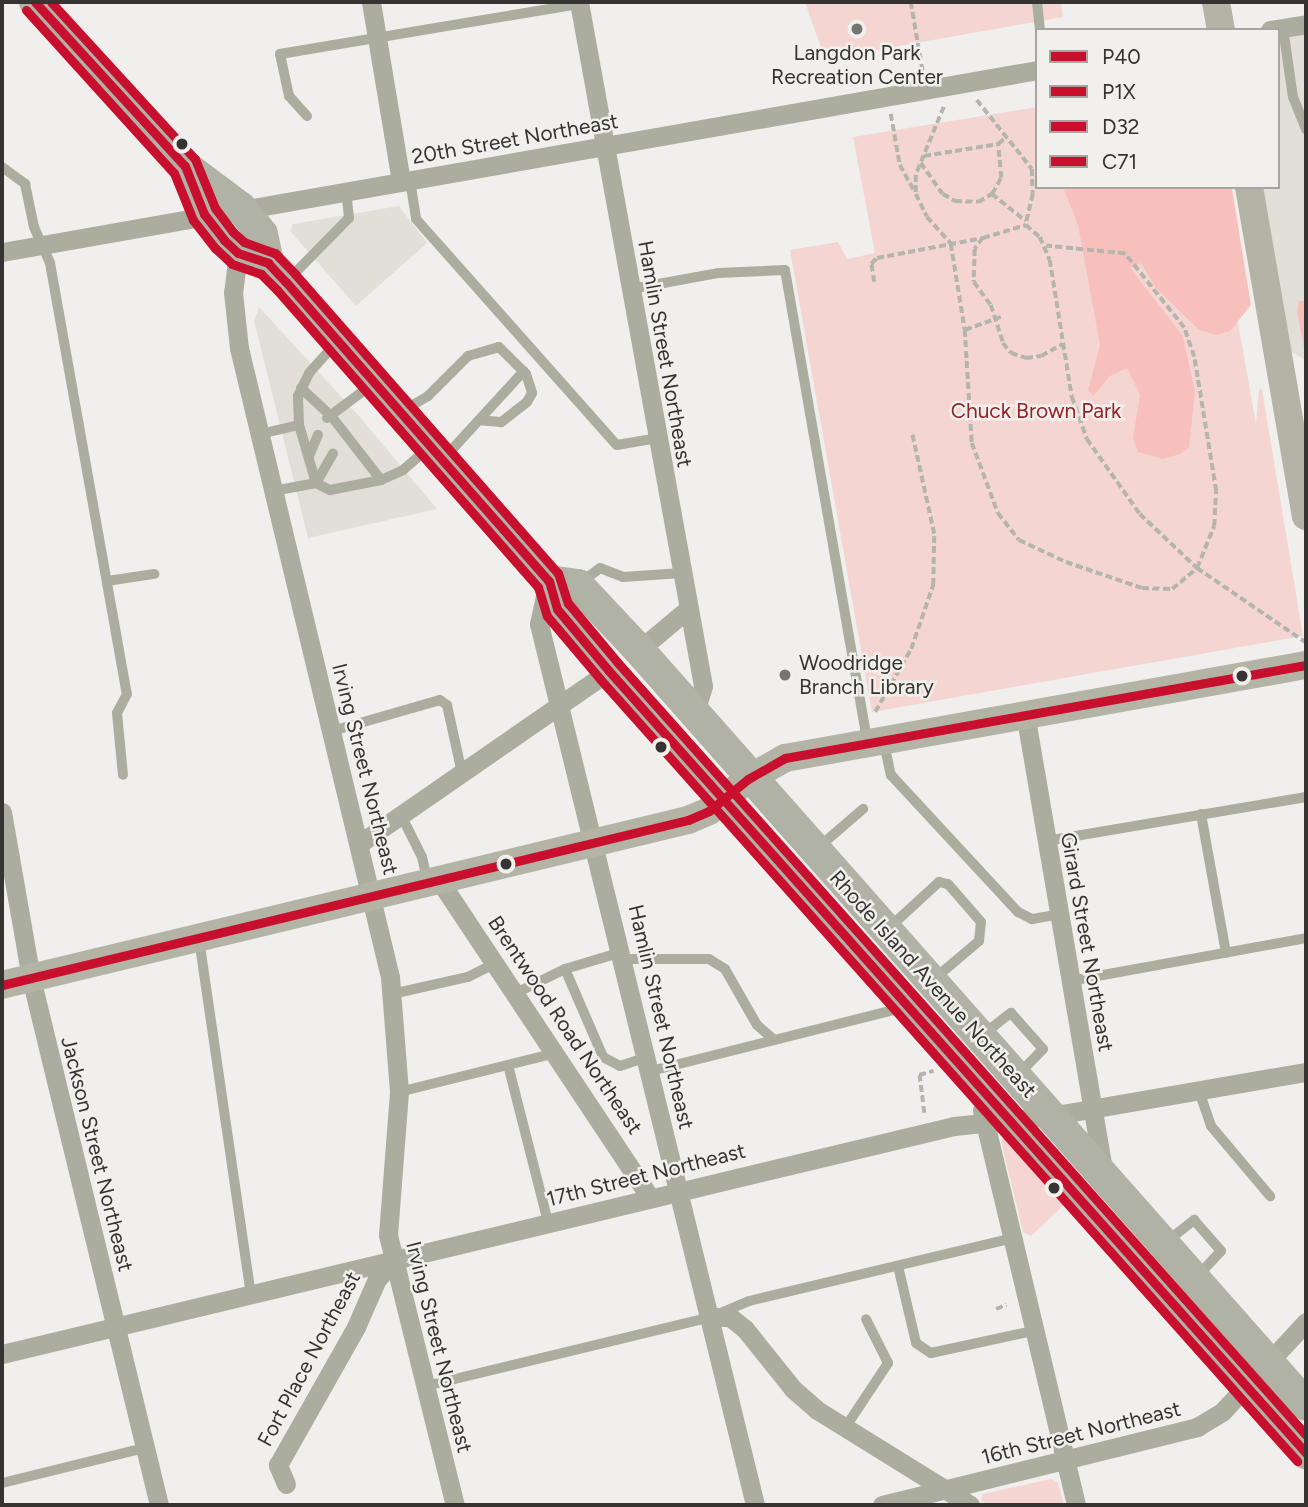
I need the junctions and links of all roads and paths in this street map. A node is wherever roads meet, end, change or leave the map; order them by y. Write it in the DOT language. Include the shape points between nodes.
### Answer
graph roads {
  1 [pos="35,2"];
  2 [pos="371,2"];
  3 [pos="911,2"];
  4 [pos="1037,2"];
  5 [pos="1216,2"];
  6 [pos="579,3"];
  7 [pos="1306,24"];
  8 [pos="1040,28"];
  9 [pos="1221,28"];
  10 [pos="1280,28"];
  11 [pos="377,34"];
  12 [pos="1280,45"];
  13 [pos="921,60"];
  14 [pos="1035,70"];
  15 [pos="977,100"];
  16 [pos="944,107"];
  17 [pos="891,114"];
  18 [pos="307,116"];
  19 [pos="1306,130"];
  20 [pos="1006,137"];
  21 [pos="998,144"];
  22 [pos="604,147"];
  23 [pos="923,156"];
  24 [pos="920,163"];
  25 [pos="185,166"];
  26 [pos="2,167"];
  27 [pos="405,181"];
  28 [pos="1248,189"];
  29 [pos="346,191"];
  30 [pos="916,194"];
  31 [pos="992,194"];
  32 [pos="241,208"];
  33 [pos="204,214"];
  34 [pos="1026,223"];
  35 [pos="983,238"];
  36 [pos="951,244"];
  37 [pos="44,245"];
  38 [pos="1046,246"];
  39 [pos="2,252"];
  40 [pos="238,253"];
  41 [pos="277,273"];
  42 [pos="874,282"];
  43 [pos="631,289"];
  44 [pos="1001,317"];
  45 [pos="995,319"];
  46 [pos="965,330"];
  47 [pos="337,342"];
  48 [pos="1063,344"];
  49 [pos="524,371"];
  50 [pos="373,383"];
  51 [pos="301,388"];
  52 [pos="401,412"];
  53 [pos="330,417"];
  54 [pos="480,420"];
  55 [pos="299,425"];
  56 [pos="337,428"];
  57 [pos="260,434"];
  58 [pos="912,434"];
  59 [pos="318,435"];
  60 [pos="658,438"];
  61 [pos="333,453"];
  62 [pos="436,453"];
  63 [pos="309,456"];
  64 [pos="382,480"];
  65 [pos="316,483"];
  66 [pos="273,491"];
  67 [pos="1306,516"];
  68 [pos="1197,568"];
  69 [pos="682,573"];
  70 [pos="154,574"];
  71 [pos="107,581"];
  72 [pos="563,583"];
  73 [pos="689,608"];
  74 [pos="639,650"];
  75 [pos="1306,653"];
  76 [pos="609,671"];
  77 [pos="559,707"];
  78 [pos="695,713"];
  79 [pos="1025,713"];
  80 [pos="332,731"];
  81 [pos="874,735"];
  82 [pos="462,773"];
  83 [pos="123,775"];
  84 [pos="748,779"];
  85 [pos="1306,797"];
  86 [pos="722,799"];
  87 [pos="863,809"];
  88 [pos="2,812"];
  89 [pos="1201,814"];
  90 [pos="401,815"];
  91 [pos="1046,841"];
  92 [pos="596,843"];
  93 [pos="359,844"];
  94 [pos="814,851"];
  95 [pos="434,882"];
  96 [pos="373,897"];
  97 [pos="1059,914"];
  98 [pos="886,931"];
  99 [pos="199,938"];
  100 [pos="1306,938"];
  101 [pos="1226,953"];
  102 [pos="623,955"];
  103 [pos="496,963"];
  104 [pos="565,969"];
  105 [pos="31,978"];
  106 [pos="930,981"];
  107 [pos="1070,981"];
  108 [pos="2,985"];
  109 [pos="516,993"];
  110 [pos="392,994"];
  111 [pos="908,1006"];
  112 [pos="774,1040"];
  113 [pos="558,1053"];
  114 [pos="649,1064"];
  115 [pos="508,1065"];
  116 [pos="952,1070"];
  117 [pos="1306,1072"];
  118 [pos="1199,1091"];
  119 [pos="400,1092"];
  120 [pos="1092,1109"];
  121 [pos="924,1113"];
  122 [pos="1050,1116"];
  123 [pos="999,1121"];
  124 [pos="1104,1179"];
  125 [pos="679,1190"];
  126 [pos="1270,1196"];
  127 [pos="650,1197"];
  128 [pos="548,1222"];
  129 [pos="1010,1239"];
  130 [pos="395,1260"];
  131 [pos="898,1266"];
  132 [pos="251,1295"];
  133 [pos="1006,1306"];
  134 [pos="996,1309"];
  135 [pos="710,1317"];
  136 [pos="866,1319"];
  137 [pos="1306,1322"];
  138 [pos="116,1327"];
  139 [pos="1032,1331"];
  140 [pos="2,1354"];
  141 [pos="1268,1363"];
  142 [pos="426,1387"];
  143 [pos="1246,1387"];
  144 [pos="1306,1405"];
  145 [pos="845,1428"];
  146 [pos="145,1448"];
  147 [pos="1306,1453"];
  148 [pos="1065,1461"];
  149 [pos="2,1483"];
  150 [pos="286,1484"];
  151 [pos="944,1490"];
  152 [pos="159,1505"];
  153 [pos="455,1505"];
  154 [pos="755,1505"];
  155 [pos="882,1505"];
  156 [pos="970,1505"];
  157 [pos="1076,1505"];
  1 -- 25 [label="main road, Rhode Island Avenue Northeast"];
  2 -- 11 [label="street"];
  3 -- 13 [label="path"];
  4 -- 8 [label="lane"];
  5 -- 9 [label="street"];
  6 -- 11 [label="lane"];
  6 -- 22 [label="street, Hamlin Street Northeast"];
  7 -- 10 [label="street"];
  11 -- 18 [label="lane" via="280,54 289,96"];
  11 -- 27 [label="street"];
  12 -- 19 [label="lane"];
  14 -- 22 [label="street, 20th Street Northeast"];
  15 -- 20 [label="path"];
  16 -- 23 [label="path"];
  17 -- 30 [label="path" via="900,165"];
  20 -- 21 [label="path"];
  20 -- 34 [label="path" via="1016,144 1032,170 1033,194"];
  21 -- 23 [label="path"];
  21 -- 31 [label="path" via="1003,171"];
  22 -- 27 [label="street, 20th Street Northeast"];
  22 -- 43 [label="street, Hamlin Street Northeast"];
  23 -- 24 [label="path"];
  24 -- 30 [label="path"];
  24 -- 31 [label="path" via="943,194 955,201 978,202"];
  25 -- 32 [label="main road, Rhode Island Avenue Northeast"];
  25 -- 33 [label="main road, Rhode Island Avenue Northeast"];
  26 -- 37 [label="lane" via="25,184 34,227"];
  27 -- 29 [label="street, 20th Street Northeast"];
  27 -- 60 [label="lane" via="416,219 617,445"];
  28 -- 67 [label="street"];
  29 -- 32 [label="street, 20th Street Northeast"];
  29 -- 41 [label="lane" via="349,218"];
  30 -- 36 [label="path" via="927,217"];
  31 -- 34 [label="path"];
  32 -- 33 [label="street, 20th Street Northeast"];
  32 -- 41 [label="main road, Rhode Island Avenue Northeast" via="262,234"];
  33 -- 37 [label="street, 20th Street Northeast"];
  33 -- 40 [label="main road, Rhode Island Avenue Northeast"];
  34 -- 35 [label="path"];
  34 -- 38 [label="path"];
  35 -- 36 [label="path"];
  35 -- 45 [label="path" via="975,249 974,282"];
  36 -- 42 [label="path" via="877,258 871,264"];
  36 -- 46 [label="path"];
  37 -- 39 [label="street, 20th Street Northeast"];
  37 -- 71 [label="lane"];
  38 -- 48 [label="path"];
  38 -- 68 [label="path" via="1125,254 1184,328 1194,357 1216,491 1214,526"];
  40 -- 41 [label="main road"];
  40 -- 57 [label="street, Irving Street Northeast" via="235,322"];
  41 -- 47 [label="main road, Rhode Island Avenue Northeast"];
  43 -- 60 [label="street, Hamlin Street Northeast"];
  43 -- 81 [label="lane" via="718,273 785,270"];
  44 -- 45 [label="path"];
  45 -- 46 [label="path"];
  45 -- 48 [label="path" via="1011,353 1041,356"];
  46 -- 68 [label="path" via="972,443 998,513 1019,540 1066,562 1156,591 1183,583"];
  47 -- 50 [label="main road, Rhode Island Avenue Northeast"];
  47 -- 51 [label="lane"];
  48 -- 68 [label="path" via="1072,397 1087,439 1140,514"];
  49 -- 52 [label="lane" via="506,351 486,348 468,356 428,396"];
  49 -- 54 [label="lane"];
  49 -- 54 [label="lane" via="532,393 527,402 501,422"];
  50 -- 52 [label="main road, Rhode Island Avenue Northeast"];
  50 -- 53 [label="lane"];
  51 -- 53 [label="lane"];
  51 -- 55 [label="lane"];
  52 -- 62 [label="main road, Rhode Island Avenue Northeast"];
  53 -- 56 [label="lane"];
  53 -- 64 [label="lane"];
  54 -- 62 [label="lane"];
  55 -- 57 [label="lane"];
  55 -- 63 [label="lane"];
  57 -- 66 [label="street, Irving Street Northeast"];
  58 -- 81 [label="path" via="934,534 933,585"];
  59 -- 63 [label="lane"];
  60 -- 69 [label="street, Hamlin Street Northeast"];
  61 -- 65 [label="lane"];
  62 -- 64 [label="lane"];
  62 -- 72 [label="main road, Rhode Island Avenue Northeast"];
  63 -- 65 [label="lane"];
  64 -- 65 [label="lane" via="330,491"];
  65 -- 66 [label="lane"];
  66 -- 80 [label="street, Irving Street Northeast"];
  68 -- 75 [label="path"];
  69 -- 72 [label="lane" via="623,577 600,568"];
  69 -- 73 [label="street, Hamlin Street Northeast"];
  70 -- 71 [label="lane"];
  71 -- 83 [label="lane" via="127,694 117,713"];
  72 -- 74 [label="main road, Rhode Island Avenue Northeast"];
  72 -- 76 [label="main road, Rhode Island Avenue Northeast" via="557,609"];
  72 -- 77 [label="street, Hamlin Street Northeast" via="539,624"];
  73 -- 74 [label="street"];
  73 -- 78 [label="street, Hamlin Street Northeast" via="703,686"];
  74 -- 78 [label="main road, Rhode Island Avenue Northeast"];
  75 -- 79 [label="street"];
  76 -- 77 [label="street"];
  76 -- 86 [label="main road, Rhode Island Avenue Northeast"];
  77 -- 82 [label="street"];
  77 -- 92 [label="street, Hamlin Street Northeast"];
  78 -- 84 [label="main road, Rhode Island Avenue Northeast"];
  79 -- 81 [label="street"];
  79 -- 91 [label="street, Girard Street Northeast"];
  80 -- 82 [label="lane" via="440,700 447,705"];
  80 -- 93 [label="street, Irving Street Northeast"];
  81 -- 84 [label="street" via="785,758"];
  81 -- 97 [label="lane" via="891,775 1018,912 1032,919"];
  82 -- 90 [label="street"];
  84 -- 86 [label="street"];
  84 -- 94 [label="main road, Rhode Island Avenue Northeast"];
  85 -- 89 [label="lane"];
  86 -- 92 [label="street" via="702,816"];
  86 -- 111 [label="main road, Rhode Island Avenue Northeast"];
  87 -- 94 [label="lane"];
  88 -- 105 [label="street, Jackson Street Northeast"];
  89 -- 91 [label="lane"];
  89 -- 101 [label="lane"];
  90 -- 93 [label="street"];
  90 -- 95 [label="lane"];
  91 -- 97 [label="street, Girard Street Northeast"];
  92 -- 95 [label="street"];
  92 -- 102 [label="street, Hamlin Street Northeast"];
  93 -- 96 [label="street, Irving Street Northeast"];
  94 -- 98 [label="main road, Rhode Island Avenue Northeast"];
  95 -- 96 [label="street"];
  95 -- 103 [label="street, Brentwood Road Northeast"];
  96 -- 99 [label="street"];
  96 -- 110 [label="street, Irving Street Northeast"];
  97 -- 107 [label="street, Girard Street Northeast"];
  98 -- 106 [label="main road, Rhode Island Avenue Northeast"];
  98 -- 106 [label="lane" via="930,886 948,884 981,922 983,934"];
  99 -- 105 [label="street"];
  99 -- 132 [label="lane"];
  100 -- 101 [label="lane"];
  101 -- 107 [label="lane"];
  102 -- 104 [label="lane"];
  102 -- 112 [label="lane" via="709,959 725,969 757,1025"];
  102 -- 114 [label="street, Hamlin Street Northeast"];
  103 -- 109 [label="street, Brentwood Road Northeast"];
  103 -- 110 [label="lane" via="468,977"];
  104 -- 109 [label="lane"];
  104 -- 114 [label="lane" via="603,1056 620,1066"];
  105 -- 108 [label="street"];
  105 -- 138 [label="street, Jackson Street Northeast"];
  106 -- 122 [label="main road, Rhode Island Avenue Northeast"];
  107 -- 120 [label="street, Girard Street Northeast"];
  109 -- 113 [label="street, Brentwood Road Northeast"];
  110 -- 119 [label="street, Irving Street Northeast"];
  111 -- 112 [label="lane"];
  111 -- 116 [label="main road, Rhode Island Avenue Northeast"];
  112 -- 114 [label="lane"];
  113 -- 115 [label="lane"];
  113 -- 127 [label="street, Brentwood Road Northeast"];
  114 -- 125 [label="street, Hamlin Street Northeast"];
  115 -- 119 [label="lane"];
  115 -- 128 [label="lane"];
  116 -- 121 [label="path" via="919,1075"];
  116 -- 123 [label="main road, Rhode Island Avenue Northeast"];
  117 -- 118 [label="street, 17th Street Northeast"];
  118 -- 120 [label="street, 17th Street Northeast"];
  118 -- 126 [label="lane" via="1211,1126"];
  119 -- 130 [label="street, Irving Street Northeast" via="387,1229"];
  120 -- 122 [label="street, 17th Street Northeast"];
  120 -- 124 [label="street, Girard Street Northeast"];
  122 -- 123 [label="street, 17th Street Northeast"];
  122 -- 124 [label="main road, Rhode Island Avenue Northeast"];
  123 -- 125 [label="street, 17th Street Northeast" via="954,1126"];
  123 -- 129 [label="street"];
  123 -- 143 [label="main road, Rhode Island Avenue Northeast"];
  124 -- 141 [label="main road, Rhode Island Avenue Northeast"];
  125 -- 127 [label="street, 17th Street Northeast"];
  125 -- 135 [label="street, Hamlin Street Northeast"];
  127 -- 128 [label="street, 17th Street Northeast"];
  128 -- 130 [label="street, 17th Street Northeast"];
  129 -- 131 [label="lane"];
  129 -- 139 [label="street"];
  130 -- 132 [label="street, 17th Street Northeast"];
  130 -- 142 [label="street, Irving Street Northeast"];
  130 -- 150 [label="street, Fort Place Northeast" via="377,1279 356,1327 278,1465"];
  131 -- 135 [label="lane" via="749,1301"];
  131 -- 139 [label="lane" via="916,1343 931,1353"];
  132 -- 138 [label="street, 17th Street Northeast"];
  133 -- 134 [label="path"];
  135 -- 142 [label="lane"];
  135 -- 145 [label="street" via="730,1317 745,1329 793,1389"];
  135 -- 154 [label="street, Hamlin Street Northeast"];
  136 -- 145 [label="lane" via="888,1363"];
  137 -- 141 [label="street, 16th Street Northeast"];
  138 -- 140 [label="street, 17th Street Northeast"];
  138 -- 146 [label="street, Jackson Street Northeast"];
  139 -- 148 [label="street"];
  141 -- 143 [label="street, 16th Street Northeast"];
  141 -- 144 [label="main road, Rhode Island Avenue Northeast"];
  142 -- 153 [label="street, Irving Street Northeast"];
  143 -- 147 [label="main road, Rhode Island Avenue Northeast"];
  143 -- 148 [label="street, 16th Street Northeast" via="1217,1416 1197,1427"];
  145 -- 151 [label="street"];
  146 -- 149 [label="lane"];
  146 -- 152 [label="street, Jackson Street Northeast"];
  148 -- 151 [label="street, 16th Street Northeast"];
  148 -- 157 [label="street"];
  151 -- 155 [label="street, 16th Street Northeast"];
  151 -- 156 [label="street"];
}
